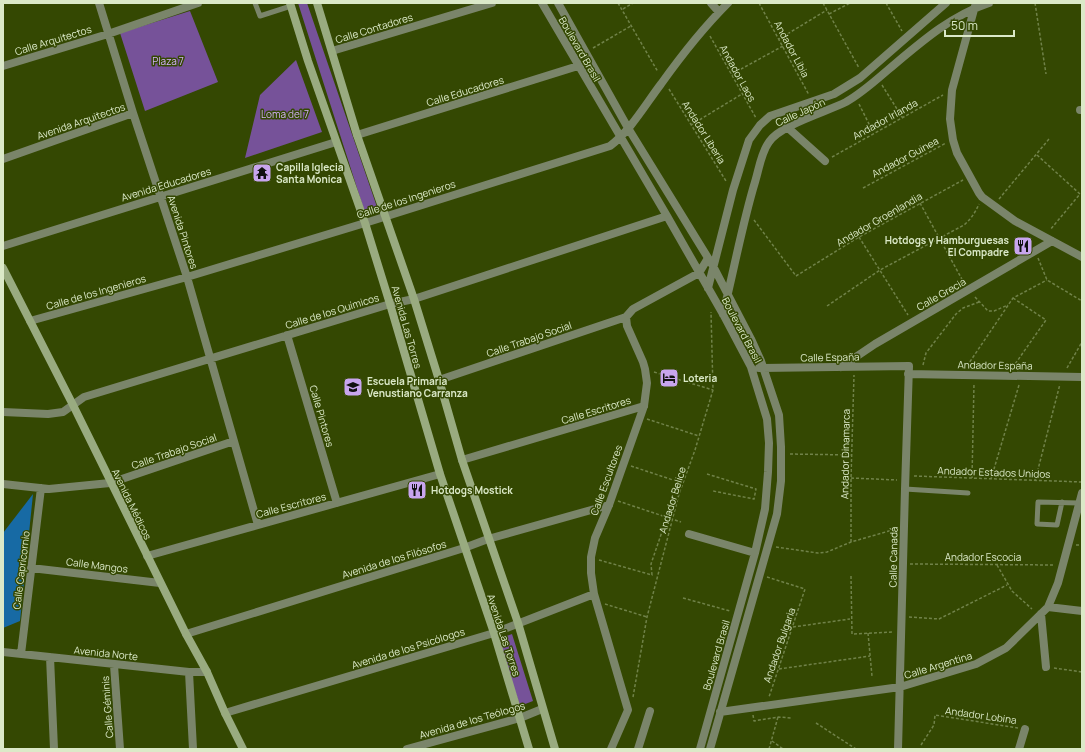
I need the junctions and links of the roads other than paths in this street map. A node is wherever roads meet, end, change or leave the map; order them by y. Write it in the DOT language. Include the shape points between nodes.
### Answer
graph roads {
  1 [pos="99,3"];
  2 [pos="198,3"];
  3 [pos="255,3"];
  4 [pos="317,3"];
  5 [pos="492,3"];
  6 [pos="542,3"];
  7 [pos="558,3"];
  8 [pos="711,3"];
  9 [pos="728,3"];
  10 [pos="946,3"];
  11 [pos="989,3"];
  12 [pos="291,5"];
  13 [pos="975,6"];
  14 [pos="719,12"];
  15 [pos="108,34"];
  16 [pos="332,51"];
  17 [pos="3,66"];
  18 [pos="578,66"];
  19 [pos="133,113"];
  20 [pos="787,127"];
  21 [pos="628,128"];
  22 [pos="357,135"];
  23 [pos="621,138"];
  24 [pos="336,142"];
  25 [pos="3,159"];
  26 [pos="825,161"];
  27 [pos="160,196"];
  28 [pos="386,216"];
  29 [pos="667,216"];
  30 [pos="365,223"];
  31 [pos="1048,238"];
  32 [pos="3,246"];
  33 [pos="1082,256"];
  34 [pos="711,262"];
  35 [pos="3,268"];
  36 [pos="699,273"];
  37 [pos="187,277"];
  38 [pos="708,288"];
  39 [pos="728,295"];
  40 [pos="414,299"];
  41 [pos="390,304"];
  42 [pos="722,314"];
  43 [pos="626,317"];
  44 [pos="30,322"];
  45 [pos="287,335"];
  46 [pos="210,359"];
  47 [pos="751,367"];
  48 [pos="842,367"];
  49 [pos="764,368"];
  50 [pos="909,370"];
  51 [pos="1082,376"];
  52 [pos="439,380"];
  53 [pos="73,405"];
  54 [pos="644,406"];
  55 [pos="3,412"];
  56 [pos="234,441"];
  57 [pos="462,460"];
  58 [pos="440,474"];
  59 [pos="905,482"];
  60 [pos="110,483"];
  61 [pos="3,484"];
  62 [pos="41,488"];
  63 [pos="968,493"];
  64 [pos="1082,493"];
  65 [pos="610,502"];
  66 [pos="1062,502"];
  67 [pos="337,503"];
  68 [pos="1079,503"];
  69 [pos="258,525"];
  70 [pos="689,534"];
  71 [pos="488,539"];
  72 [pos="464,548"];
  73 [pos="755,554"];
  74 [pos="147,556"];
  75 [pos="31,568"];
  76 [pos="160,583"];
  77 [pos="595,597"];
  78 [pos="1048,607"];
  79 [pos="1082,611"];
  80 [pos="1041,614"];
  81 [pos="518,623"];
  82 [pos="494,633"];
  83 [pos="186,634"];
  84 [pos="3,652"];
  85 [pos="21,654"];
  86 [pos="50,657"];
  87 [pos="114,665"];
  88 [pos="1046,668"];
  89 [pos="189,672"];
  90 [pos="207,672"];
  91 [pos="900,687"];
  92 [pos="542,709"];
  93 [pos="650,711"];
  94 [pos="720,712"];
  95 [pos="225,713"];
  96 [pos="520,718"];
  97 [pos="1025,729"];
  98 [pos="54,749"];
  99 [pos="120,749"];
  100 [pos="193,749"];
  101 [pos="243,749"];
  102 [pos="407,749"];
  103 [pos="529,749"];
  104 [pos="555,749"];
  105 [pos="611,749"];
  106 [pos="638,749"];
  107 [pos="700,749"];
  108 [pos="710,749"];
  109 [pos="898,749"];
  110 [pos="1019,749"];
  1 -- 15 [label="street"];
  2 -- 15 [label="street"];
  3 -- 12 [label="lane" via="260,16"];
  4 -- 16 [label="main road, Avenida Las Torres"];
  5 -- 16 [label="street, Calle Contadores"];
  6 -- 18 [label="street, Boulevard Brasil"];
  7 -- 21 [label="street, Boulevard Brasil"];
  8 -- 14 [label="street"];
  9 -- 14 [label="street, Calle de los Ingenieros"];
  10 -- 34 [label="street, Calle Japón" via="863,75 834,94 770,116 760,125 749,140"];
  11 -- 13 [label="street, Calle Japón"];
  12 -- 24 [label="main road, Avenida Las Torres"];
  13 -- 20 [label="street, Calle Japón" via="941,27 855,96"];
  13 -- 31 [label="street" via="952,90 950,119 957,153 982,197 1015,221"];
  14 -- 21 [label="street, Calle de los Ingenieros"];
  15 -- 17 [label="street, Calle Arquitectos"];
  15 -- 19 [label="street, Avenida Arquitectos"];
  16 -- 22 [label="main road, Avenida Las Torres"];
  18 -- 22 [label="street, Calle Educadores"];
  18 -- 23 [label="street, Boulevard Brasil"];
  19 -- 25 [label="street, Avenida Arquitectos"];
  19 -- 27 [label="street, Avenida Pintores"];
  20 -- 26 [label="street"];
  20 -- 39 [label="street, Calle Japón" via="769,141 764,151"];
  21 -- 23 [label="street, Calle de los Ingenieros"];
  21 -- 34 [label="street, Boulevard Brasil"];
  22 -- 28 [label="main road, Avenida Las Torres"];
  23 -- 28 [label="street, Calle de los Ingenieros" via="610,146"];
  23 -- 29 [label="street, Boulevard Brasil"];
  24 -- 27 [label="street, Avenida Educadores"];
  24 -- 30 [label="main road, Avenida Las Torres"];
  27 -- 32 [label="street, Avenida Educadores"];
  27 -- 37 [label="street, Avenida Pintores"];
  28 -- 30 [label="street, Calle de los Ingenieros"];
  28 -- 40 [label="main road, Avenida Las Torres"];
  29 -- 36 [label="street, Boulevard Brasil"];
  29 -- 40 [label="street, Calle de los Químicos"];
  30 -- 37 [label="street, Calle de los Ingenieros"];
  30 -- 41 [label="main road, Avenida Las Torres"];
  31 -- 33 [label="street"];
  31 -- 48 [label="street, Calle Grecia" via="1035,251 875,344"];
  34 -- 36 [label="street"];
  34 -- 38 [label="street, Calle Japón"];
  34 -- 39 [label="street, Boulevard Brasil"];
  35 -- 44 [label="main road, Avenida Médicos"];
  36 -- 38 [label="street, Boulevard Brasil"];
  36 -- 43 [label="street" via="633,309"];
  37 -- 44 [label="street, Calle de los Ingenieros"];
  37 -- 46 [label="street, Avenida Pintores"];
  38 -- 42 [label="street, Boulevard Brasil"];
  39 -- 42 [label="street, Calle Japón"];
  39 -- 49 [label="street, Boulevard Brasil"];
  40 -- 41 [label="street, Calle de los Químicos"];
  40 -- 52 [label="main road, Avenida Las Torres"];
  41 -- 45 [label="street, Calle de los Químicos"];
  41 -- 58 [label="main road, Avenida Las Torres"];
  42 -- 47 [label="street, Boulevard Brasil"];
  43 -- 52 [label="street, Calle Trabajo Social"];
  43 -- 54 [label="street, Calle Escultores" via="627,326 645,369 647,383"];
  44 -- 53 [label="main road, Avenida Médicos"];
  45 -- 46 [label="street, Calle de los Químicos"];
  45 -- 67 [label="street, Calle Pintores"];
  46 -- 53 [label="street, Calle de los Químicos" via="84,397"];
  46 -- 56 [label="street"];
  47 -- 49 [label="street, Calle España"];
  47 -- 73 [label="street, Boulevard Brasil" via="767,419 769,443 765,509"];
  48 -- 49 [label="street, Calle España"];
  48 -- 50 [label="street, Calle España"];
  49 -- 94 [label="street, Boulevard Brasil" via="779,415 781,481 777,514"];
  50 -- 51 [label="street, Andador España" via="922,374"];
  50 -- 59 [label="street, Calle Canadá"];
  52 -- 57 [label="main road, Avenida Las Torres"];
  53 -- 55 [label="street, Calle de los Químicos" via="63,412 48,414"];
  53 -- 60 [label="main road, Avenida Médicos"];
  54 -- 57 [label="street, Calle Escritores"];
  54 -- 65 [label="street, Calle Escultores"];
  56 -- 60 [label="street, Calle Trabajo Social"];
  56 -- 69 [label="street"];
  57 -- 71 [label="main road, Avenida Las Torres"];
  58 -- 67 [label="street, Calle Escritores"];
  58 -- 72 [label="main road, Avenida Las Torres"];
  59 -- 63 [label="lane"];
  59 -- 91 [label="street, Calle Canadá"];
  60 -- 62 [label="street, Calle Trabajo Social"];
  60 -- 74 [label="main road, Avenida Médicos"];
  61 -- 62 [label="street, Calle Trabajo Social"];
  62 -- 75 [label="street, Calle Capricornio"];
  64 -- 68 [label="street, Calle Argentina"];
  65 -- 71 [label="street, Avenida de los Filósofos"];
  65 -- 77 [label="street, Calle Escultores" via="595,538 591,557"];
  66 -- 66 [label="lane" via="1057,525 1036,524 1038,502"];
  66 -- 68 [label="lane"];
  67 -- 69 [label="street, Calle Escritores"];
  68 -- 78 [label="street, Calle Argentina" via="1058,583"];
  69 -- 74 [label="street, Calle Escritores"];
  70 -- 73 [label="street"];
  71 -- 72 [label="street, Avenida de los Filósofos"];
  71 -- 81 [label="main road, Avenida Las Torres"];
  72 -- 82 [label="main road, Avenida Las Torres"];
  72 -- 83 [label="street, Avenida de los Filósofos"];
  73 -- 107 [label="street, Boulevard Brasil"];
  74 -- 76 [label="main road, Avenida Médicos"];
  75 -- 76 [label="street, Calle Mangos"];
  75 -- 85 [label="street, Calle Capricornio"];
  76 -- 83 [label="main road, Avenida Médicos"];
  77 -- 81 [label="street, Avenida de los Psicólogos"];
  77 -- 105 [label="street, Calle Escultores" via="628,710"];
  78 -- 79 [label="street"];
  78 -- 80 [label="street, Calle Argentina"];
  80 -- 88 [label="street"];
  80 -- 91 [label="street, Calle Argentina" via="1006,648 976,664"];
  81 -- 82 [label="street, Avenida de los Psicólogos"];
  81 -- 92 [label="main road, Avenida Las Torres"];
  82 -- 95 [label="street, Avenida de los Psicólogos"];
  82 -- 96 [label="main road, Avenida Las Torres"];
  83 -- 90 [label="main road, Avenida Médicos"];
  84 -- 85 [label="street, Avenida Norte"];
  85 -- 86 [label="street, Avenida Norte"];
  86 -- 87 [label="street, Avenida Norte"];
  86 -- 98 [label="street"];
  87 -- 89 [label="street, Avenida Norte"];
  87 -- 99 [label="street, Calle Géminis"];
  89 -- 90 [label="street, Avenida Norte"];
  89 -- 100 [label="street"];
  90 -- 95 [label="main road, Avenida Médicos"];
  91 -- 94 [label="street, Calle Argentina"];
  91 -- 109 [label="street, Calle Canadá"];
  92 -- 96 [label="street, Avenida de los Teólogos"];
  92 -- 104 [label="main road, Avenida Las Torres"];
  93 -- 106 [label="street"];
  94 -- 108 [label="street, Boulevard Brasil"];
  95 -- 101 [label="main road, Avenida Médicos"];
  96 -- 102 [label="street, Avenida de los Teólogos"];
  96 -- 103 [label="main road, Avenida Las Torres"];
  97 -- 110 [label="street"];
}
